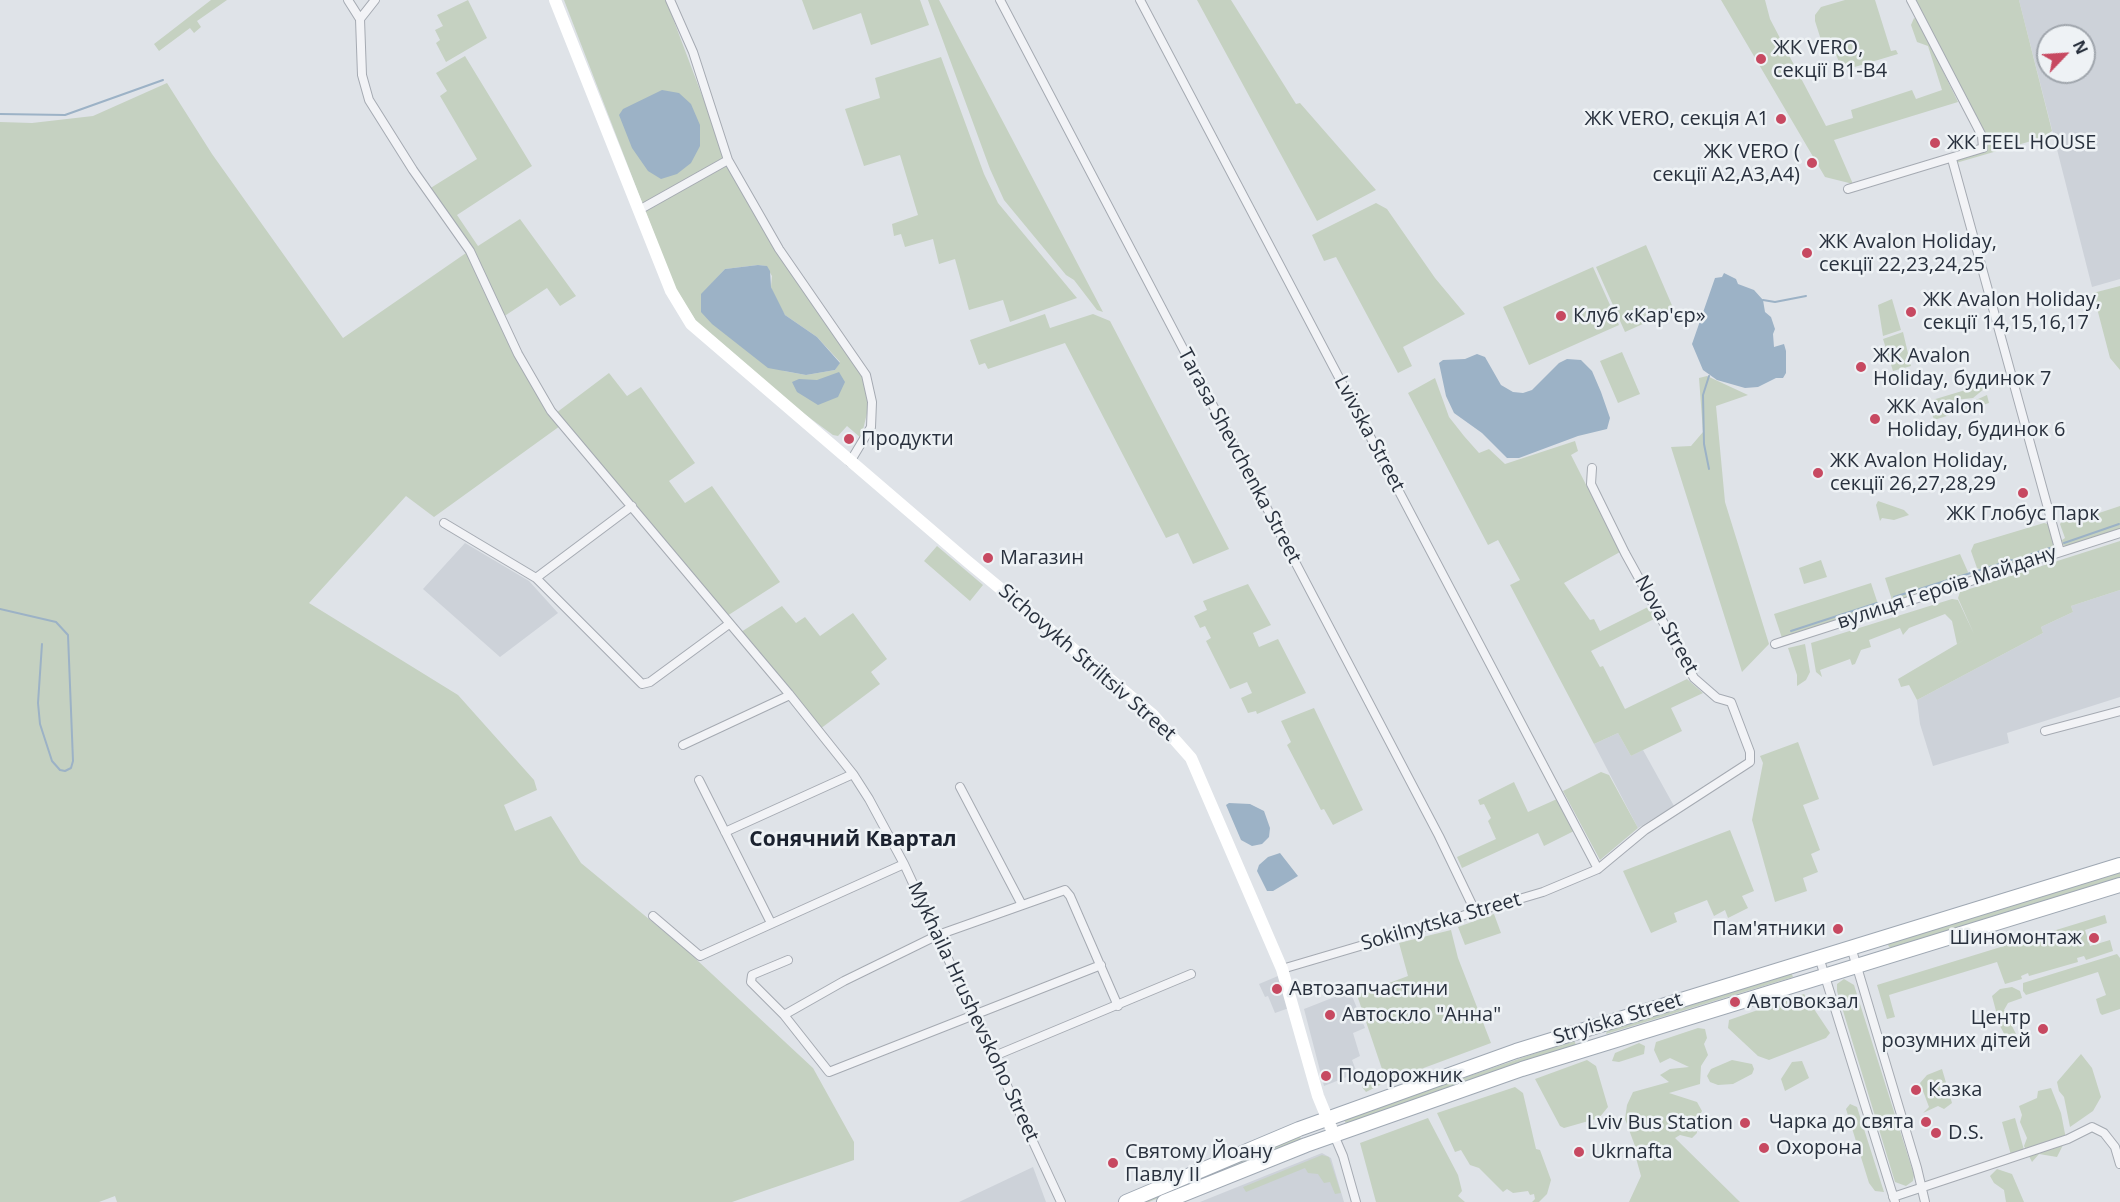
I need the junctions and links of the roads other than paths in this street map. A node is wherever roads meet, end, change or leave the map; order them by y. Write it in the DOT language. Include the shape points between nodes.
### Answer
graph roads {
  1 [pos="348,0"];
  2 [pos="375,0"];
  3 [pos="555,0"];
  4 [pos="670,0"];
  5 [pos="1000,0"];
  6 [pos="1140,0"];
  7 [pos="1911,0"];
  8 [pos="360,20"];
  9 [pos="1952,159"];
  10 [pos="728,160"];
  11 [pos="1848,189"];
  12 [pos="639,210"];
  13 [pos="850,462"];
  14 [pos="1592,468"];
  15 [pos="632,506"];
  16 [pos="444,523"];
  17 [pos="2120,533"];
  18 [pos="2060,552"];
  19 [pos="536,578"];
  20 [pos="729,624"];
  21 [pos="1775,644"];
  22 [pos="790,695"];
  23 [pos="2120,711"];
  24 [pos="2045,730"];
  25 [pos="683,745"];
  26 [pos="853,774"];
  27 [pos="699,780"];
  28 [pos="960,787"];
  29 [pos="725,832"];
  30 [pos="904,864"];
  31 [pos="2120,865"];
  32 [pos="1598,869"];
  33 [pos="2120,885"];
  34 [pos="1022,905"];
  35 [pos="1476,913"];
  36 [pos="652,916"];
  37 [pos="771,923"];
  38 [pos="938,935"];
  39 [pos="1885,937"];
  40 [pos="1851,947"];
  41 [pos="1890,955"];
  42 [pos="1819,957"];
  43 [pos="788,960"];
  44 [pos="1798,963"];
  45 [pos="1101,965"];
  46 [pos="1856,965"];
  47 [pos="1282,969"];
  48 [pos="1191,974"];
  49 [pos="1824,975"];
  50 [pos="1805,981"];
  51 [pos="1118,1006"];
  52 [pos="784,1015"];
  53 [pos="974,1016"];
  54 [pos="1591,1028"];
  55 [pos="1597,1045"];
  56 [pos="992,1057"];
  57 [pos="1327,1118"];
  58 [pos="1334,1135"];
  59 [pos="2120,1164"];
  60 [pos="1923,1189"];
  61 [pos="1894,1200"];
  62 [pos="1061,1202"];
  63 [pos="1126,1202"];
  64 [pos="1164,1202"];
  65 [pos="1356,1202"];
  66 [pos="1924,1202"];
  1 -- 8 [label="street"];
  2 -- 8 [label="street"];
  3 -- 12 [label="street, Sichovykh Striltsiv Street"];
  4 -- 10 [label="street" via="693,52"];
  5 -- 35 [label="street, Tarasa Shevchenka Street"];
  6 -- 32 [label="street, Lvivska Street"];
  7 -- 9 [label="street" via="1982,136 1984,144 1979,151"];
  8 -- 15 [label="street, Mykhaila Hrushevskoho Street" via="362,75 369,100 470,251 518,354 551,411"];
  9 -- 11 [label="street"];
  9 -- 18 [label="street"];
  10 -- 12 [label="street"];
  10 -- 13 [label="street" via="784,257 867,375 871,427"];
  12 -- 13 [label="street, Sichovykh Striltsiv Street" via="671,291 691,324"];
  13 -- 47 [label="street, Sichovykh Striltsiv Street" via="1124,690 1177,739 1202,778"];
  14 -- 32 [label="street, Nova Street" via="1591,484 1694,678 1717,698 1731,702 1751,755 1745,767 1645,830"];
  15 -- 19 [label="street"];
  15 -- 20 [label="street, Mykhaila Hrushevskoho Street"];
  16 -- 19 [label="street"];
  17 -- 18 [label="street, вулиця Героїв Майдану"];
  18 -- 21 [label="street, вулиця Героїв Майдану"];
  19 -- 20 [label="street" via="642,684"];
  20 -- 22 [label="street, Mykhaila Hrushevskoho Street"];
  22 -- 25 [label="street"];
  22 -- 26 [label="street, Mykhaila Hrushevskoho Street"];
  23 -- 24 [label="street"];
  26 -- 29 [label="street"];
  26 -- 30 [label="street, Mykhaila Hrushevskoho Street"];
  27 -- 29 [label="street"];
  28 -- 34 [label="street"];
  29 -- 37 [label="street"];
  30 -- 37 [label="street"];
  30 -- 38 [label="street, Mykhaila Hrushevskoho Street"];
  31 -- 39 [label="main road, Stryiska Street"];
  32 -- 35 [label="street, Sokilnytska Street"];
  33 -- 41 [label="main road, Stryiska Street"];
  34 -- 38 [label="street"];
  34 -- 45 [label="street" via="1065,890"];
  35 -- 47 [label="street, Sokilnytska Street"];
  36 -- 37 [label="street" via="700,956"];
  38 -- 52 [label="street"];
  38 -- 53 [label="street, Mykhaila Hrushevskoho Street"];
  39 -- 40 [label="main road, Stryiska Street"];
  39 -- 41 [label="main road" via="1884,946"];
  40 -- 42 [label="main road, Stryiska Street"];
  40 -- 46 [label="street"];
  41 -- 46 [label="main road, Stryiska Street"];
  42 -- 44 [label="main road, Stryiska Street"];
  42 -- 49 [label="street"];
  43 -- 52 [label="street" via="750,979"];
  44 -- 50 [label="main road" via="1804,970"];
  44 -- 54 [label="main road, Stryiska Street"];
  45 -- 51 [label="street"];
  45 -- 53 [label="street"];
  46 -- 49 [label="main road, Stryiska Street"];
  46 -- 60 [label="street"];
  47 -- 57 [label="street, Sichovykh Striltsiv Street"];
  48 -- 51 [label="street"];
  49 -- 50 [label="main road, Stryiska Street"];
  49 -- 61 [label="street"];
  50 -- 55 [label="main road, Stryiska Street"];
  51 -- 56 [label="street"];
  52 -- 53 [label="street" via="829,1072"];
  53 -- 56 [label="street, Mykhaila Hrushevskoho Street"];
  54 -- 55 [label="main road"];
  54 -- 57 [label="main road, Stryiska Street" via="1505,1054"];
  55 -- 58 [label="main road, Stryiska Street"];
  56 -- 62 [label="street, Mykhaila Hrushevskoho Street"];
  57 -- 58 [label="street, Sichovykh Striltsiv Street"];
  57 -- 63 [label="main road, Stryiska Street"];
  58 -- 64 [label="main road, Stryiska Street"];
  58 -- 65 [label="street"];
  59 -- 60 [label="street" via="2115,1147 2104,1133 2092,1127"];
  60 -- 61 [label="street"];
  60 -- 66 [label="street"];
}
